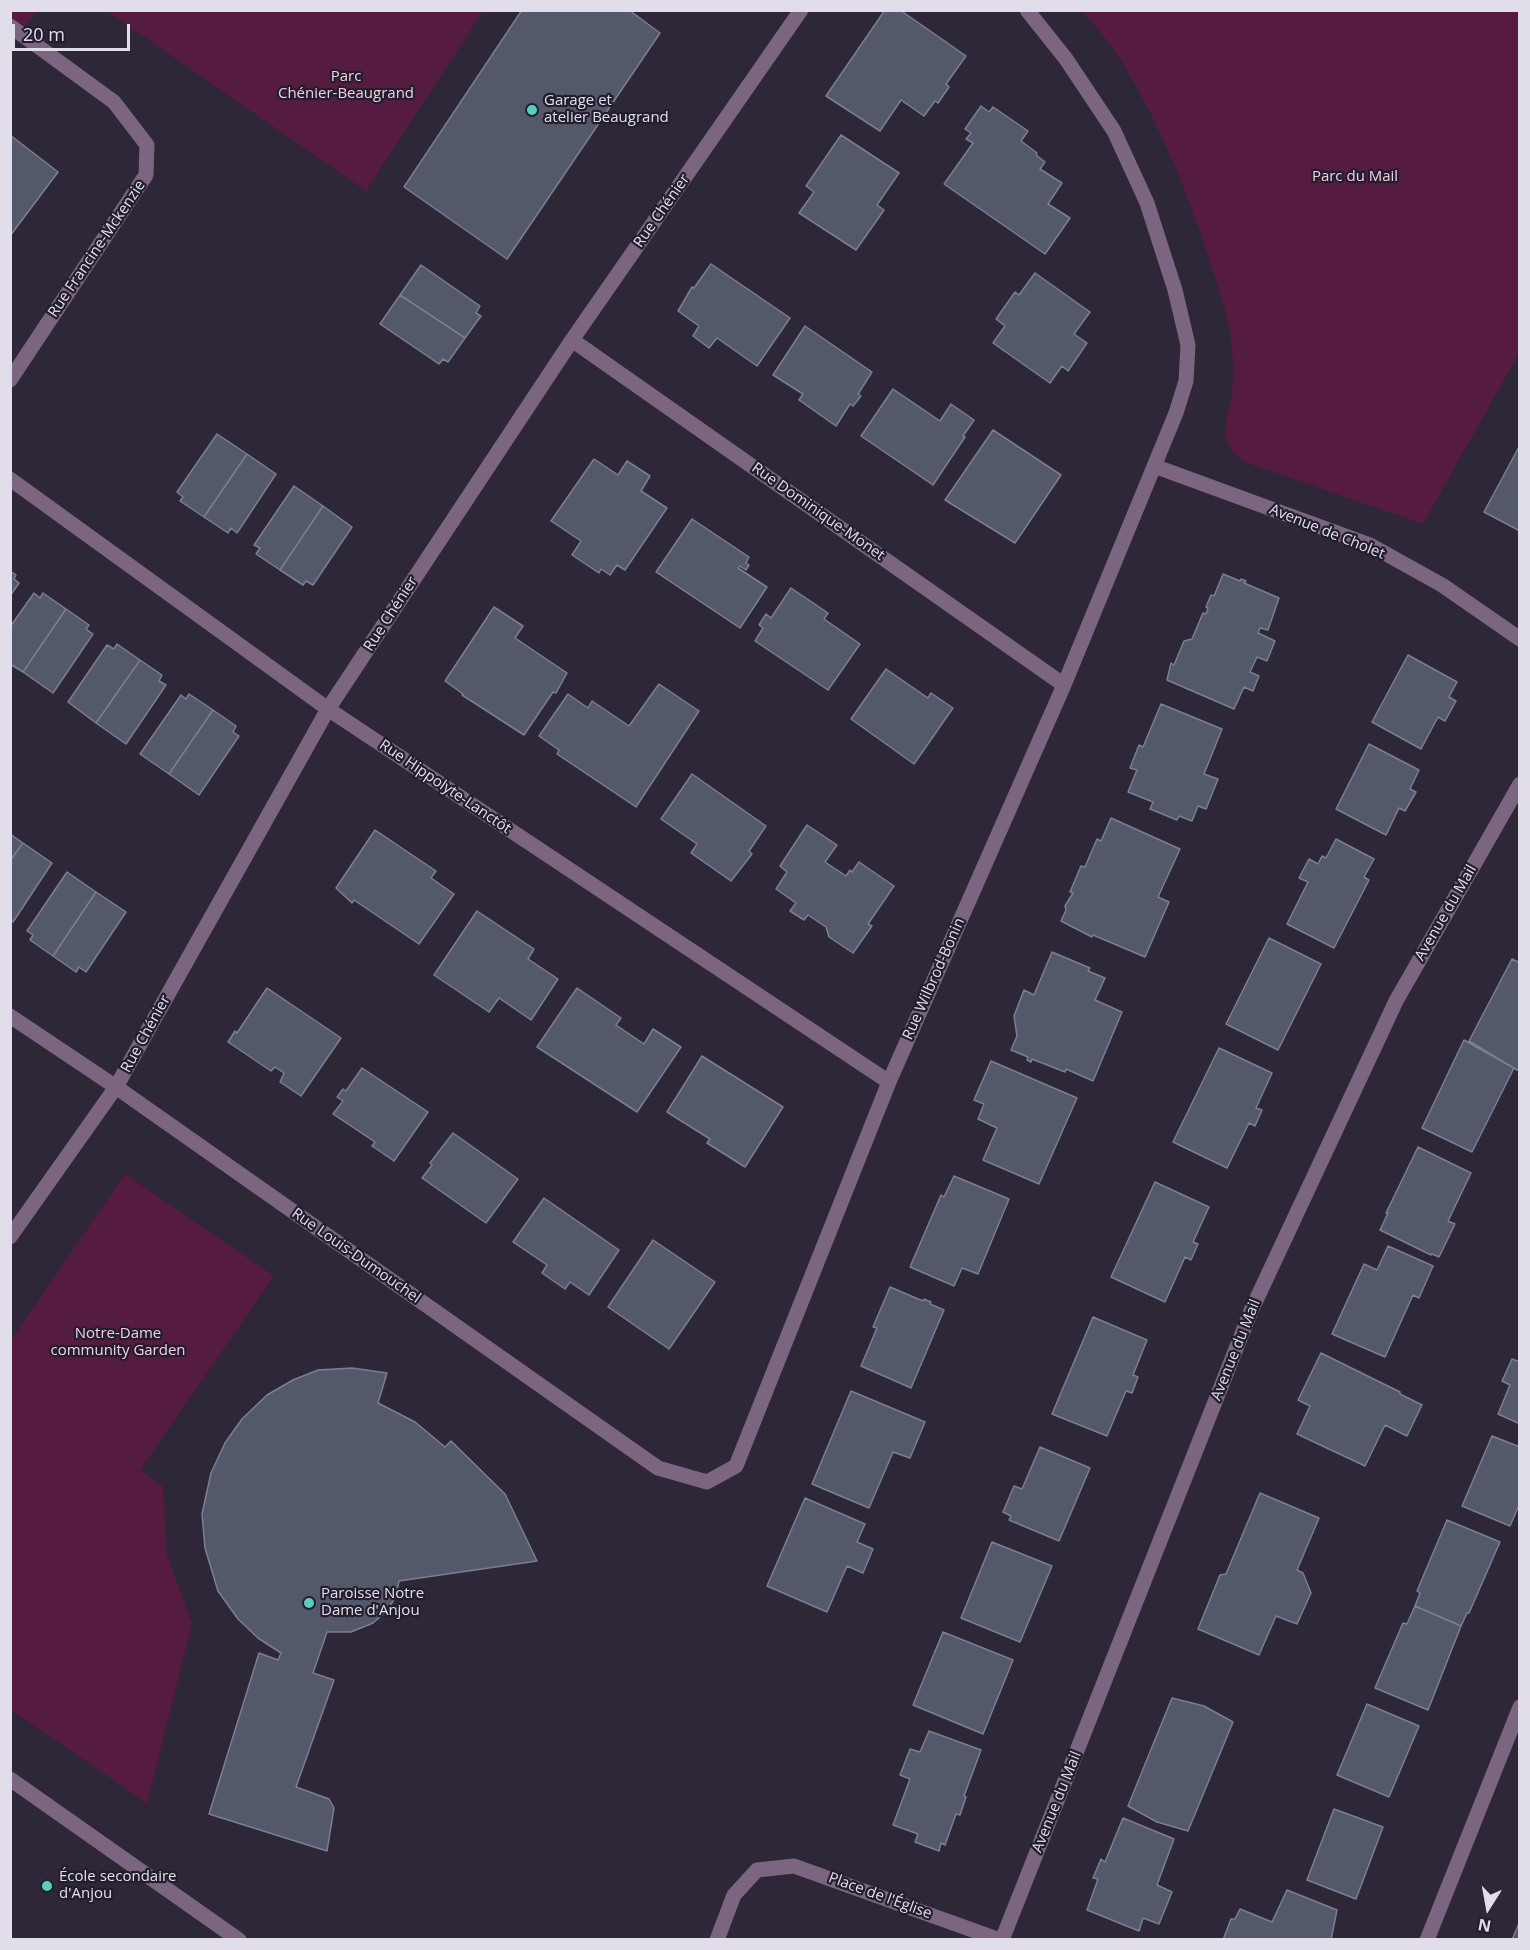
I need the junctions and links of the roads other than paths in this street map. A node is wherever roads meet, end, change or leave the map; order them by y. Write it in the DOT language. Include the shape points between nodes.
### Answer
graph roads {
  1 [pos="801,10"];
  2 [pos="1027,10"];
  3 [pos="10,26"];
  4 [pos="572,340"];
  5 [pos="10,380"];
  6 [pos="1154,466"];
  7 [pos="10,478"];
  8 [pos="1520,639"];
  9 [pos="1064,685"];
  10 [pos="328,710"];
  11 [pos="1520,784"];
  12 [pos="10,1016"];
  13 [pos="889,1082"];
  14 [pos="116,1087"];
  15 [pos="10,1237"];
  16 [pos="707,1482"];
  17 [pos="1520,1707"];
  18 [pos="10,1779"];
  19 [pos="239,1940"];
  20 [pos="717,1940"];
  21 [pos="1001,1940"];
  22 [pos="1427,1940"];
  1 -- 4 [label="street, Rue Chénier"];
  2 -- 6 [label="street, Rue Wilbrod-Bonin" via="1066,59 1114,131 1147,203 1175,290 1188,345 1186,381"];
  3 -- 5 [label="street, Rue Francine-Mckenzie" via="114,102 147,145 147,175"];
  4 -- 9 [label="street, Rue Dominique-Monet"];
  4 -- 10 [label="street, Rue Chénier"];
  6 -- 8 [label="street, Avenue de Cholet" via="1370,546 1442,585"];
  6 -- 9 [label="street, Rue Wilbrod-Bonin"];
  7 -- 10 [label="street, Rue Hippolyte-Lanctôt"];
  9 -- 13 [label="street, Rue Wilbrod-Bonin"];
  10 -- 13 [label="street, Rue Hippolyte-Lanctôt"];
  10 -- 14 [label="street, Rue Chénier"];
  11 -- 21 [label="street, Avenue du Mail" via="1396,1001 1251,1311"];
  12 -- 14 [label="street, Rue Louis-Dumouchel"];
  13 -- 16 [label="street, Rue Wilbrod-Bonin" via="736,1466"];
  14 -- 15 [label="street, Rue Chénier"];
  14 -- 16 [label="street, Rue Louis-Dumouchel" via="658,1468"];
  17 -- 22 [label="street"];
  18 -- 19 [label="street"];
  20 -- 21 [label="street, Place de l'Église" via="734,1895 757,1870 795,1866"];
}
